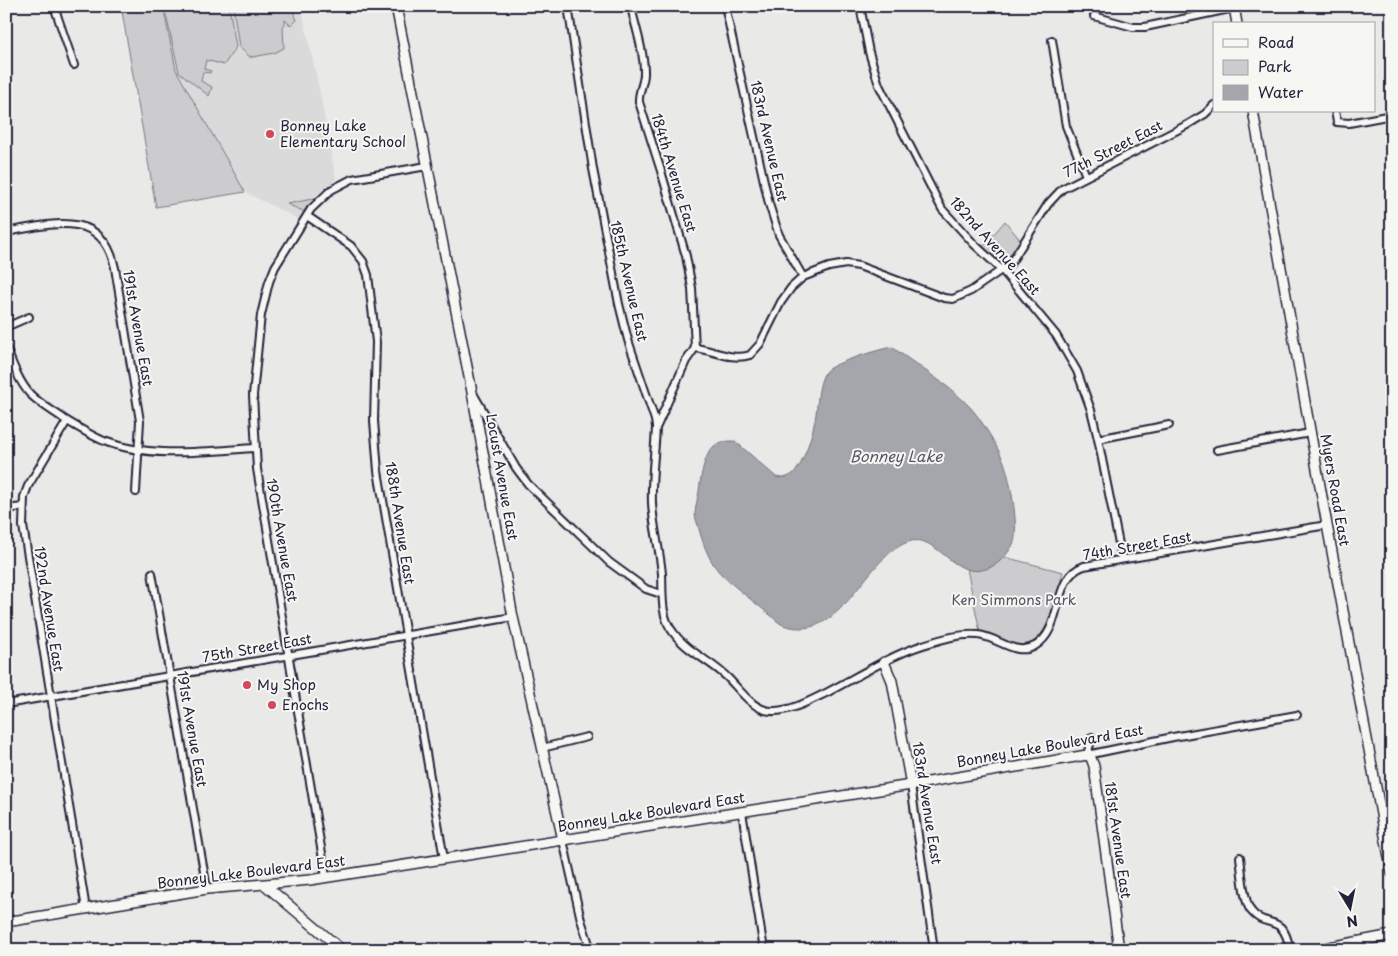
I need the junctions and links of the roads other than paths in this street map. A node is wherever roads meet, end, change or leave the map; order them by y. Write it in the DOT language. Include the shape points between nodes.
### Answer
graph roads {
  1 [pos="54,6"];
  2 [pos="396,6"];
  3 [pos="568,6"];
  4 [pos="631,6"];
  5 [pos="725,6"];
  6 [pos="860,6"];
  7 [pos="1234,7"];
  8 [pos="1094,16"];
  9 [pos="1238,22"];
  10 [pos="1052,40"];
  11 [pos="74,65"];
  12 [pos="1213,106"];
  13 [pos="1253,112"];
  14 [pos="1334,112"];
  15 [pos="1392,115"];
  16 [pos="427,166"];
  17 [pos="1086,176"];
  18 [pos="307,216"];
  19 [pos="6,232"];
  20 [pos="1002,270"];
  21 [pos="803,277"];
  22 [pos="28,317"];
  23 [pos="6,327"];
  24 [pos="6,347"];
  25 [pos="695,348"];
  26 [pos="9,363"];
  27 [pos="472,392"];
  28 [pos="67,421"];
  29 [pos="1169,425"];
  30 [pos="656,427"];
  31 [pos="1310,432"];
  32 [pos="1098,439"];
  33 [pos="255,448"];
  34 [pos="1217,450"];
  35 [pos="140,451"];
  36 [pos="136,492"];
  37 [pos="23,507"];
  38 [pos="6,510"];
  39 [pos="1327,525"];
  40 [pos="1122,559"];
  41 [pos="152,573"];
  42 [pos="661,594"];
  43 [pos="513,617"];
  44 [pos="406,635"];
  45 [pos="289,655"];
  46 [pos="884,662"];
  47 [pos="170,675"];
  48 [pos="51,696"];
  49 [pos="750,701"];
  50 [pos="6,704"];
  51 [pos="1297,715"];
  52 [pos="587,737"];
  53 [pos="1092,737"];
  54 [pos="542,748"];
  55 [pos="1087,755"];
  56 [pos="911,785"];
  57 [pos="742,812"];
  58 [pos="563,840"];
  59 [pos="1240,857"];
  60 [pos="444,859"];
  61 [pos="1392,873"];
  62 [pos="326,878"];
  63 [pos="265,885"];
  64 [pos="207,889"];
  65 [pos="86,909"];
  66 [pos="6,922"];
  67 [pos="1392,935"];
  68 [pos="342,950"];
  69 [pos="591,950"];
  70 [pos="764,950"];
  71 [pos="934,950"];
  72 [pos="1119,950"];
  73 [pos="1290,950"];
  74 [pos="1314,950"];
  1 -- 11 [label="street"];
  2 -- 16 [label="street, Locust Avenue East"];
  3 -- 30 [label="street, 185th Avenue East" via="593,169 619,304"];
  4 -- 25 [label="street, 184th Avenue East" via="644,69 639,102 686,256 692,288"];
  5 -- 21 [label="street, 183rd Avenue East" via="769,204 780,235"];
  6 -- 20 [label="street, 182nd Avenue East" via="879,85 942,209"];
  7 -- 8 [label="street" via="1145,27 1133,27"];
  7 -- 9 [label="street"];
  10 -- 17 [label="street" via="1066,126"];
  12 -- 17 [label="street, 77th Street East" via="1187,125"];
  13 -- 31 [label="street, Myers Road East"];
  14 -- 15 [label="street" via="1337,122 1346,124"];
  16 -- 18 [label="street, 190th Avenue East" via="352,179 331,190"];
  16 -- 27 [label="street, Locust Avenue East"];
  17 -- 20 [label="street, 77th Street East" via="1057,193 1017,255"];
  18 -- 33 [label="street, 190th Avenue East" via="275,267 263,301 253,395"];
  18 -- 44 [label="street, 188th Avenue East" via="351,246 363,261 368,275 376,342 376,455"];
  19 -- 35 [label="street, 191st Avenue East" via="73,223 86,226 108,247 139,410"];
  20 -- 21 [label="street, 77th Street East" via="971,291 949,299 851,264 829,267"];
  20 -- 32 [label="street, 182nd Avenue East" via="1068,353 1084,389"];
  21 -- 25 [label="street, 77th Street East" via="786,294 753,353 733,357"];
  22 -- 23 [label="street"];
  24 -- 26 [label="street"];
  25 -- 30 [label="street"];
  26 -- 28 [label="street" via="29,393"];
  27 -- 42 [label="street" via="528,484 609,562 646,588"];
  27 -- 43 [label="street, Locust Avenue East"];
  28 -- 35 [label="street" via="105,442"];
  28 -- 37 [label="street, 192nd Avenue East" via="28,486"];
  29 -- 32 [label="street"];
  30 -- 42 [label="street, 185th Avenue East" via="652,502 662,574"];
  31 -- 34 [label="street"];
  31 -- 39 [label="street, Myers Road East"];
  32 -- 40 [label="street, 182nd Avenue East"];
  33 -- 35 [label="street"];
  33 -- 45 [label="street, 190th Avenue East"];
  35 -- 36 [label="street, 191st Avenue East"];
  37 -- 38 [label="street"];
  37 -- 48 [label="street, 192nd Avenue East" via="24,536"];
  39 -- 40 [label="street, 74th Street East"];
  39 -- 61 [label="street, Myers Road East"];
  40 -- 46 [label="street, 74th Street East" via="1084,566 1072,572 1065,583 1048,634 1033,647 1018,649 977,634 921,646"];
  41 -- 47 [label="street, 191st Avenue East"];
  42 -- 49 [label="street, 185th Avenue East" via="673,634 725,675"];
  43 -- 44 [label="street, 75th Street East"];
  43 -- 54 [label="street, Locust Avenue East"];
  44 -- 45 [label="street, 75th Street East"];
  44 -- 60 [label="street, 188th Avenue East"];
  45 -- 47 [label="street, 75th Street East"];
  45 -- 62 [label="street, 190th Avenue East"];
  46 -- 49 [label="street, 74th Street East" via="788,709 766,711"];
  46 -- 56 [label="street, 183rd Avenue East" via="892,681"];
  47 -- 48 [label="street, 75th Street East"];
  47 -- 64 [label="street, 191st Avenue East"];
  48 -- 50 [label="street, 75th Street East"];
  48 -- 65 [label="street, 192nd Avenue East"];
  51 -- 55 [label="street, Bonney Lake Boulevard East"];
  52 -- 54 [label="street"];
  53 -- 55 [label="street"];
  54 -- 58 [label="street, Locust Avenue East"];
  55 -- 56 [label="street, Bonney Lake Boulevard East"];
  55 -- 72 [label="street, 181st Avenue East" via="1094,766"];
  56 -- 57 [label="street, Bonney Lake Boulevard East"];
  56 -- 71 [label="street, 183rd Avenue East"];
  57 -- 58 [label="street, Bonney Lake Boulevard East"];
  57 -- 70 [label="street"];
  58 -- 60 [label="street, Bonney Lake Boulevard East"];
  58 -- 69 [label="street, Locust Avenue East"];
  59 -- 73 [label="street" via="1250,908 1258,916 1282,928"];
  60 -- 62 [label="street, Bonney Lake Boulevard East"];
  62 -- 63 [label="street, Bonney Lake Boulevard East"];
  63 -- 64 [label="street, Bonney Lake Boulevard East"];
  63 -- 68 [label="street"];
  64 -- 65 [label="street, Bonney Lake Boulevard East"];
  65 -- 66 [label="street, Bonney Lake Boulevard East"];
  67 -- 74 [label="street"];
}
